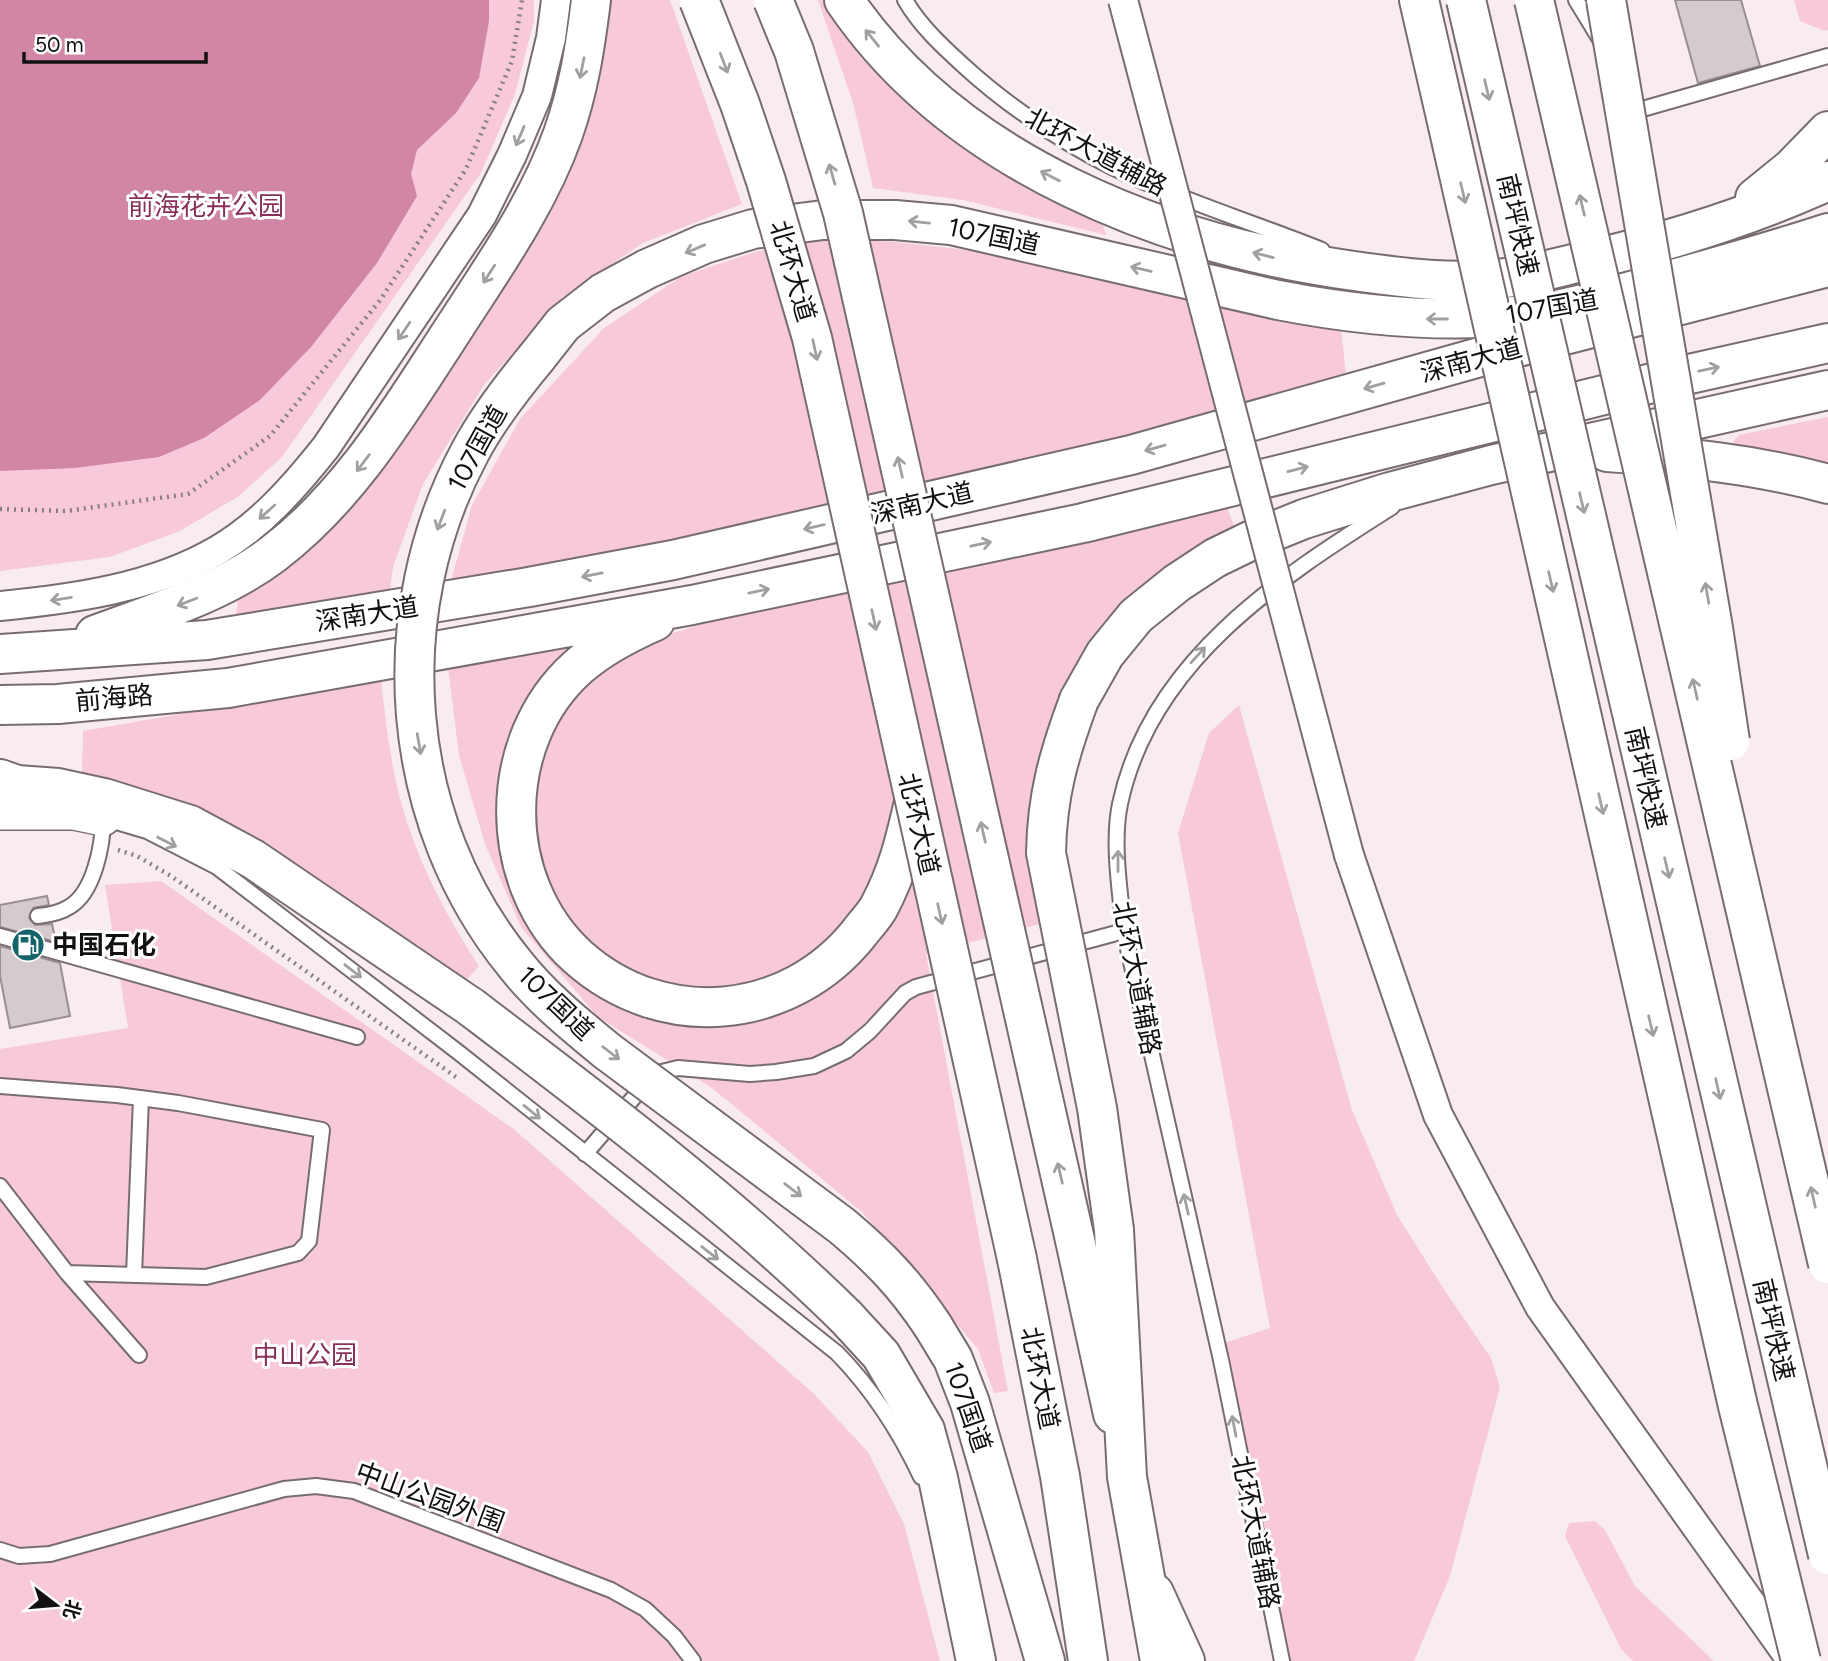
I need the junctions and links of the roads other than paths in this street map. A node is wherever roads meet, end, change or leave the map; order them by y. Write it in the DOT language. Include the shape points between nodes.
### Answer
graph roads {
  1 [pos="556,0"];
  2 [pos="591,0"];
  3 [pos="699,0"];
  4 [pos="774,0"];
  5 [pos="844,0"];
  6 [pos="905,0"];
  7 [pos="1123,0"];
  8 [pos="1419,0"];
  9 [pos="1466,0"];
  10 [pos="1534,0"];
  11 [pos="1576,0"];
  12 [pos="1606,0"];
  13 [pos="1828,56"];
  14 [pos="1632,112"];
  15 [pos="1448,127"];
  16 [pos="1828,131"];
  17 [pos="1828,180"];
  18 [pos="1711,226"];
  19 [pos="1828,233"];
  20 [pos="1661,242"];
  21 [pos="1828,267"];
  22 [pos="1403,278"];
  23 [pos="1578,305"];
  24 [pos="1828,343"];
  25 [pos="1487,355"];
  26 [pos="1828,390"];
  27 [pos="1549,452"];
  28 [pos="1491,465"];
  29 [pos="1828,484"];
  30 [pos="692,605"];
  31 [pos="0,606"];
  32 [pos="17,653"];
  33 [pos="228,688"];
  34 [pos="0,705"];
  35 [pos="1,787"];
  36 [pos="914,802"];
  37 [pos="103,820"];
  38 [pos="38,916"];
  39 [pos="1124,931"];
  40 [pos="0,936"];
  41 [pos="1755,951"];
  42 [pos="357,1037"];
  43 [pos="0,1086"];
  44 [pos="141,1098"];
  45 [pos="584,1154"];
  46 [pos="0,1186"];
  47 [pos="1828,1264"];
  48 [pos="67,1273"];
  49 [pos="134,1275"];
  50 [pos="139,1355"];
  51 [pos="1127,1478"];
  52 [pos="0,1550"];
  53 [pos="1828,1555"];
  54 [pos="1143,1567"];
  55 [pos="957,1573"];
  56 [pos="693,1661"];
  57 [pos="976,1661"];
  58 [pos="1045,1661"];
  59 [pos="1088,1661"];
  60 [pos="1160,1661"];
  61 [pos="1185,1661"];
  62 [pos="1282,1661"];
  63 [pos="1792,1661"];
  64 [pos="1801,1661"];
  1 -- 31 [label="street, one-way" via="537,96 482,215 300,480 247,530 192,563 80,597"];
  2 -- 32 [label="main road, one-way" via="583,70 562,136 531,204 354,475 313,520 237,578 87,638"];
  3 -- 36 [label="main road, 北环大道, one-way, bridge" via="766,181 812,338"];
  51 -- 4 [label="main road, one-way, bridge" via="843,213"];
  22 -- 5 [label="main road, one-way" via="1225,246 1096,199 995,146 956,117 886,55"];
  6 -- 22 [label="lane, 北环大道辅路" via="941,46 981,82 1077,147 1132,177"];
  7 -- 63 [label="street, bridge" via="1349,855 1438,1115 1540,1307"];
  8 -- 15 [label="main road"];
  9 -- 15 [label="main road, bridge"];
  9 -- 53 [label="main road, 南坪快速, one-way, bridge"];
  41 -- 10 [label="main road, one-way, bridge"];
  11 -- 14 [label="lane" via="1620,72"];
  41 -- 12 [label="main road, one-way, bridge" via="1713,628"];
  13 -- 14 [label="lane"];
  14 -- 20 [label="lane"];
  15 -- 64 [label="main road, one-way, bridge" via="1734,1393"];
  16 -- 18 [label="main road" via="1763,193"];
  17 -- 18 [label="main road"];
  18 -- 20 [label="main road"];
  19 -- 23 [label="main road, 107国道"];
  20 -- 22 [label="main road" via="1506,278"];
  21 -- 25 [label="main road, 深南大道"];
  23 -- 25 [label="main road"];
  23 -- 58 [label="main road, 107国道, one-way, bridge" via="1527,315 1467,319 1378,316 1278,300 951,225 824,220 753,229 647,269 603,293 563,324 490,419 469,453 437,528 418,611 413,694 426,783 451,863 491,933 545,997 607,1051 842,1226 909,1290 953,1359 970,1403"];
  30 -- 24 [label="main road, 深南大道, one-way" via="1083,523"];
  25 -- 32 [label="main road, 深南大道, one-way" via="1131,455 673,560 207,640"];
  26 -- 27 [label="main road"];
  27 -- 28 [label="main road"];
  27 -- 29 [label="main road" via="1608,452 1731,464"];
  39 -- 28 [label="lane, 北环大道辅路, one-way" via="1117,867 1120,806 1135,750 1161,702 1193,660 1227,625 1290,574 1350,534 1399,502"];
  28 -- 51 [label="main road, bridge" via="1304,519 1215,558 1136,616 1105,654 1079,700 1063,744 1052,782 1046,853 1097,1108 1114,1230"];
  30 -- 33 [label="main road, 深南大道"];
  30 -- 36 [label="main road" via="633,631 578,667 554,694 522,760 516,835 524,871 545,917 577,956 612,982 651,999 702,1008 753,1003 803,983 843,954 878,909 901,859"];
  33 -- 34 [label="main road, 前海路"];
  35 -- 37 [label="main road" via="58,788"];
  36 -- 59 [label="main road, 北环大道, one-way, bridge" via="1017,1259 1060,1476"];
  37 -- 38 [label="lane" via="84,892 71,906"];
  37 -- 45 [label="lane, one-way" via="147,831 217,867"];
  37 -- 55 [label="main road, bridge" via="190,825 253,859 471,1007 668,1157 810,1281 881,1355 925,1430"];
  39 -- 45 [label="lane" via="916,987 846,1051 814,1066 750,1074 678,1068 654,1074"];
  62 -- 39 [label="lane, 北环大道辅路, one-way" via="1218,1345"];
  40 -- 42 [label="lane"];
  47 -- 41 [label="main road, one-way, bridge"];
  43 -- 44 [label="lane"];
  44 -- 49 [label="lane"];
  44 -- 49 [label="lane" via="322,1130 309,1241 298,1253 206,1277"];
  45 -- 55 [label="lane, one-way" via="837,1353 862,1379 904,1440"];
  46 -- 48 [label="lane"];
  48 -- 49 [label="lane"];
  48 -- 50 [label="lane"];
  51 -- 54 [label="main road"];
  52 -- 56 [label="lane, 中山公园外围" via="19,1556 50,1554 284,1489 316,1486 354,1492 611,1590 645,1609"];
  54 -- 60 [label="main road"];
  54 -- 61 [label="main road"];
  55 -- 57 [label="main road"];
}
